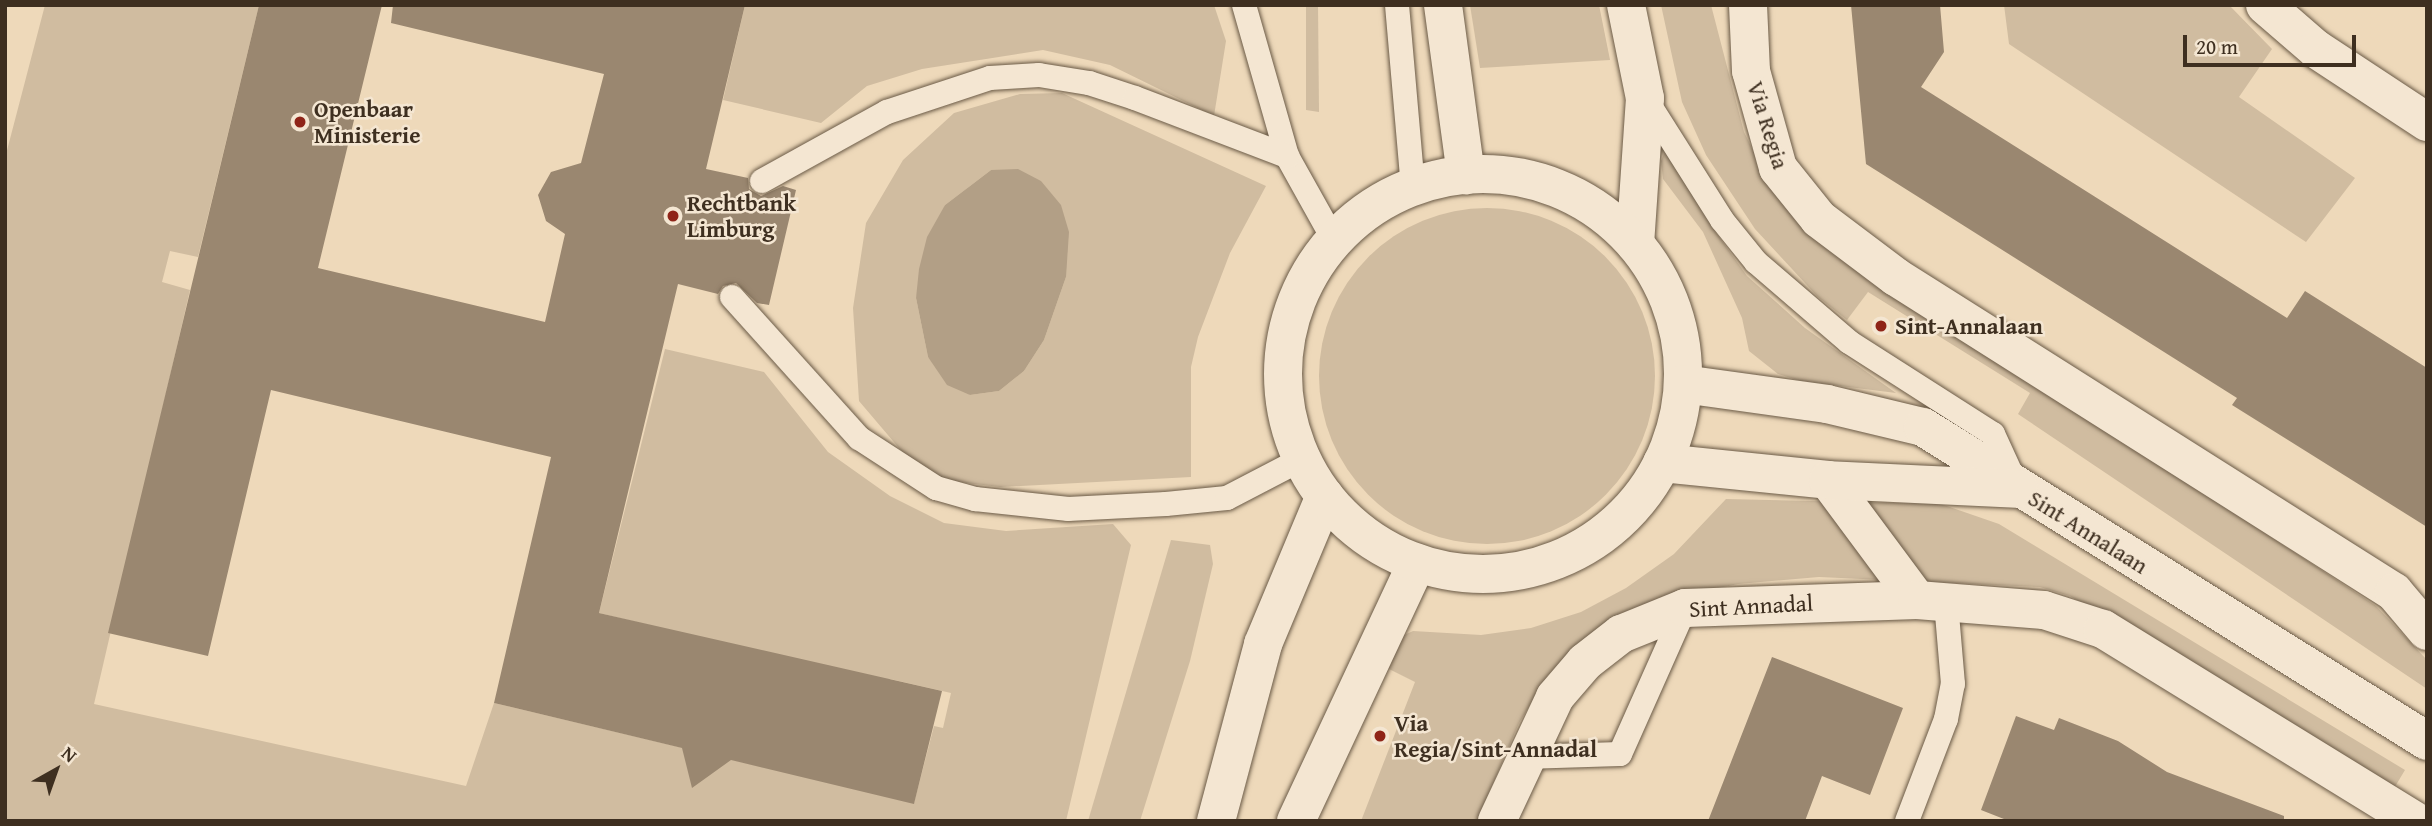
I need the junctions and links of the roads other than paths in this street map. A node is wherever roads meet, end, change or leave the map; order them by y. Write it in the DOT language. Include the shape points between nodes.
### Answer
graph roads {
  1 [pos="1244,5"];
  2 [pos="1397,5"];
  3 [pos="1443,5"];
  4 [pos="1626,5"];
  5 [pos="1748,5"];
  6 [pos="2265,5"];
  7 [pos="1645,99"];
  8 [pos="2427,122"];
  9 [pos="1287,156"];
  10 [pos="1466,175"];
  11 [pos="762,181"];
  12 [pos="1413,187"];
  13 [pos="1334,240"];
  14 [pos="1635,244"];
  15 [pos="732,297"];
  16 [pos="1683,384"];
  17 [pos="1302,459"];
  18 [pos="1662,463"];
  19 [pos="1828,480"];
  20 [pos="2019,489"];
  21 [pos="1325,496"];
  22 [pos="1417,563"];
  23 [pos="1931,601"];
  24 [pos="1685,608"];
  25 [pos="2427,631"];
  26 [pos="2427,741"];
  27 [pos="1524,757"];
  28 [pos="1913,819"];
  29 [pos="1216,821"];
  30 [pos="1296,821"];
  31 [pos="1497,821"];
  32 [pos="2415,821"];
  1 -- 9 [label="lane"];
  2 -- 12 [label="lane"];
  3 -- 10 [label="street"];
  4 -- 7 [label="street"];
  5 -- 25 [label="street, Via Regia" via="1751,71 1782,174 1819,219 1896,277 2394,592"];
  6 -- 8 [label="street" via="2316,50"];
  7 -- 14 [label="street"];
  7 -- 20 [label="lane" via="1722,220 1756,262 1849,342 1993,434"];
  9 -- 11 [label="lane" via="1100,86 1039,75 990,78 887,112"];
  9 -- 13 [label="lane"];
  10 -- 12 [label="street"];
  10 -- 14 [label="street" via="1514,177 1549,186 1602,214"];
  12 -- 13 [label="street" via="1379,203"];
  13 -- 17 [label="street" via="1301,290 1288,326 1283,363 1285,402"];
  14 -- 16 [label="street" via="1670,303 1679,335"];
  15 -- 17 [label="lane" via="859,438 936,488 975,499 1068,509 1166,504 1227,498"];
  16 -- 18 [label="street" via="1676,426"];
  16 -- 20 [label="street" via="1899,419 1945,438"];
  17 -- 21 [label="street"];
  18 -- 19 [label="street, Sint Annalaan"];
  18 -- 22 [label="street" via="1628,513 1597,539 1565,557 1504,574 1460,573"];
  19 -- 20 [label="street, Sint Annalaan"];
  19 -- 23 [label="street"];
  20 -- 26 [label="street, Sint Annalaan"];
  21 -- 22 [label="street" via="1346,521 1378,545"];
  21 -- 29 [label="street" via="1263,644"];
  22 -- 30 [label="street"];
  23 -- 24 [label="street, Sint Annadal"];
  23 -- 28 [label="lane" via="1953,684"];
  23 -- 32 [label="street" via="2045,610 2103,629"];
  24 -- 27 [label="street, Sint Annadal" via="1621,634 1584,662 1555,697"];
  24 -- 27 [label="lane" via="1620,754"];
  27 -- 31 [label="street, Sint Annadal"];
}
